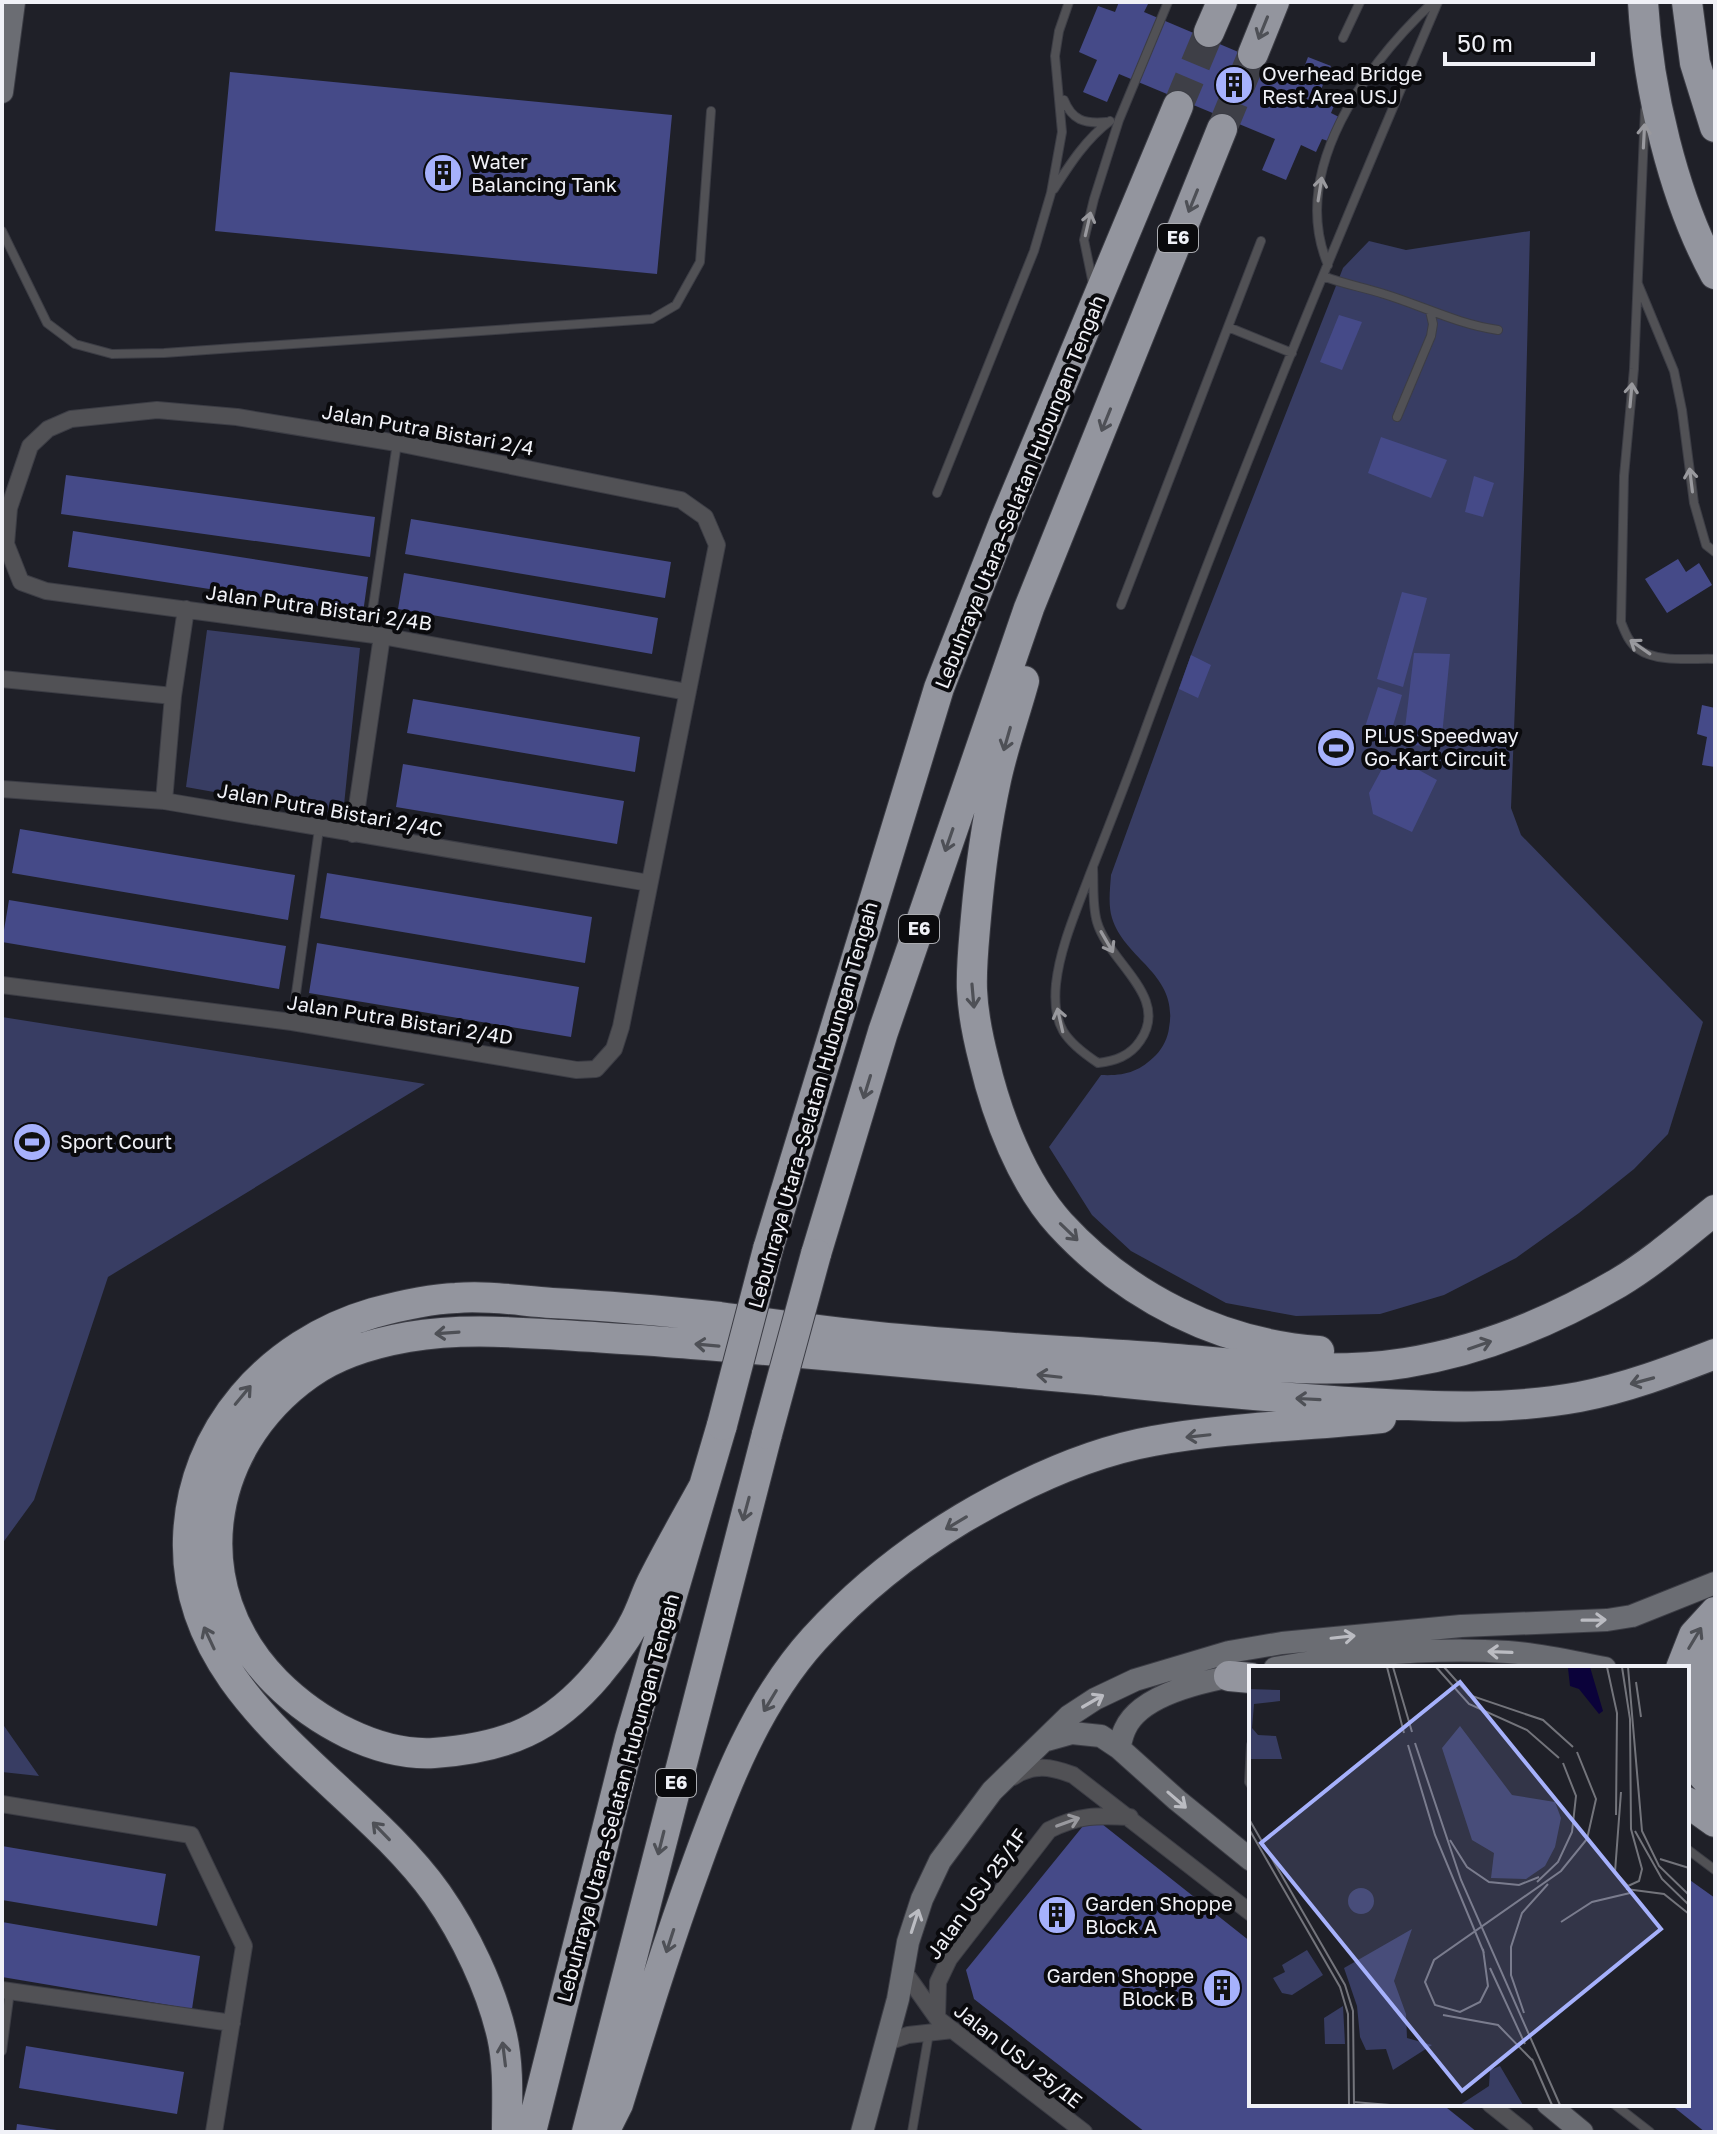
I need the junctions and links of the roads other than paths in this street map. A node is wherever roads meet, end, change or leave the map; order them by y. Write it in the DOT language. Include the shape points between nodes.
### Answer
graph roads {
  1 [pos="14,2"];
  2 [pos="1069,2"];
  3 [pos="1168,2"];
  4 [pos="1222,2"];
  5 [pos="1274,2"];
  6 [pos="1360,2"];
  7 [pos="1436,2"];
  8 [pos="1687,2"];
  9 [pos="1644,17"];
  10 [pos="1209,32"];
  11 [pos="1343,38"];
  12 [pos="1253,54"];
  13 [pos="1060,91"];
  14 [pos="2,92"];
  15 [pos="1178,106"];
  16 [pos="711,111"];
  17 [pos="1114,120"];
  18 [pos="1715,127"];
  19 [pos="1222,129"];
  20 [pos="1051,193"];
  21 [pos="2,231"];
  22 [pos="1261,241"];
  23 [pos="1328,265"];
  24 [pos="1715,274"];
  25 [pos="1323,276"];
  26 [pos="1637,280"];
  27 [pos="1097,301"];
  28 [pos="1430,311"];
  29 [pos="1228,327"];
  30 [pos="1498,330"];
  31 [pos="1292,353"];
  32 [pos="1397,417"];
  33 [pos="397,443"];
  34 [pos="937,493"];
  35 [pos="9,508"];
  36 [pos="1715,552"];
  37 [pos="1121,605"];
  38 [pos="1029,608"];
  39 [pos="186,609"];
  40 [pos="376,635"];
  41 [pos="1715,659"];
  42 [pos="2,679"];
  43 [pos="687,692"];
  44 [pos="173,696"];
  45 [pos="2,789"];
  46 [pos="164,801"];
  47 [pos="319,829"];
  48 [pos="353,834"];
  49 [pos="1093,867"];
  50 [pos="649,883"];
  51 [pos="2,985"];
  52 [pos="292,1022"];
  53 [pos="1715,1210"];
  54 [pos="1715,1354"];
  55 [pos="1404,1363"];
  56 [pos="1442,1407"];
  57 [pos="703,1488"];
  58 [pos="1715,1583"];
  59 [pos="1715,1612"];
  60 [pos="1715,1649"];
  61 [pos="1291,1666"];
  62 [pos="1593,1666"];
  63 [pos="1682,1666"];
  64 [pos="1244,1676"];
  65 [pos="1042,1742"];
  66 [pos="1119,1748"];
  67 [pos="1715,1751"];
  68 [pos="1689,1755"];
  69 [pos="1715,1789"];
  70 [pos="992,1791"];
  71 [pos="1689,1803"];
  72 [pos="2,1804"];
  73 [pos="1130,1817"];
  74 [pos="1715,1822"];
  75 [pos="1689,1850"];
  76 [pos="1249,1858"];
  77 [pos="1715,1870"];
  78 [pos="1249,1911"];
  79 [pos="903,1970"];
  80 [pos="6,1991"];
  81 [pos="232,2023"];
  82 [pos="933,2025"];
  83 [pos="885,2043"];
  84 [pos="2,2051"];
  85 [pos="1492,2106"];
  86 [pos="1550,2106"];
  87 [pos="1617,2106"];
  88 [pos="214,2132"];
  89 [pos="507,2132"];
  90 [pos="531,2132"];
  91 [pos="587,2132"];
  92 [pos="604,2132"];
  93 [pos="862,2132"];
  94 [pos="912,2132"];
  95 [pos="1084,2132"];
  96 [pos="1525,2132"];
  97 [pos="1582,2132"];
  98 [pos="1650,2132"];
  1 -- 14 [label="street"];
  2 -- 13 [label="lane" via="1055,56"];
  3 -- 17 [label="lane"];
  4 -- 10 [label="highway"];
  5 -- 12 [label="highway, one-way"];
  6 -- 11 [label="lane"];
  7 -- 23 [label="lane"];
  23 -- 7 [label="lane, one-way" via="1317,230 1318,203 1335,133 1371,69"];
  8 -- 18 [label="highway" via="1695,63"];
  9 -- 24 [label="highway" via="1669,151 1687,211"];
  26 -- 9 [label="lane, one-way" via="1647,75"];
  13 -- 17 [label="lane" via="1078,120"];
  13 -- 20 [label="lane" via="1062,132"];
  15 -- 27 [label="highway, Lebuhraya Utara–Selatan Hubungan Tengah / E6"];
  16 -- 21 [label="lane" via="700,262 676,305 652,319 112,354 75,344 47,323"];
  17 -- 20 [label="lane" via="1083,146"];
  27 -- 17 [label="lane, one-way" via="1084,240"];
  19 -- 38 [label="highway, E6, one-way"];
  20 -- 34 [label="lane" via="1034,251"];
  22 -- 29 [label="lane"];
  23 -- 25 [label="lane"];
  25 -- 28 [label="lane"];
  25 -- 31 [label="lane"];
  36 -- 26 [label="lane, one-way" via="1706,545 1694,503 1674,371"];
  41 -- 26 [label="lane, one-way" via="1654,656 1639,650 1621,622"];
  27 -- 57 [label="highway, Lebuhraya Utara–Selatan Hubungan Tengah / E6, bridge" via="939,688 768,1249"];
  28 -- 30 [label="lane"];
  28 -- 32 [label="lane" via="1431,336"];
  29 -- 31 [label="lane"];
  29 -- 37 [label="lane"];
  31 -- 49 [label="lane"];
  33 -- 35 [label="street, Jalan Putra Bistari 2/4" via="194,412 157,410 71,419 48,429 30,446"];
  33 -- 40 [label="lane"];
  33 -- 43 [label="street, Jalan Putra Bistari 2/4" via="663,495 696,509 711,526 717,545"];
  35 -- 39 [label="street, Jalan Putra Bistari 2/4B" via="6,544 21,582 46,591"];
  38 -- 55 [label="highway, one-way" via="1026,674 996,778 982,852 972,990 993,1101 1021,1166 1058,1222 1103,1265 1164,1307 1220,1331 1296,1349 1382,1355"];
  38 -- 91 [label="highway, E6, one-way, bridge" via="883,1032 816,1254"];
  39 -- 40 [label="street, Jalan Putra Bistari 2/4B"];
  39 -- 44 [label="street"];
  40 -- 43 [label="street, Jalan Putra Bistari 2/4B"];
  40 -- 48 [label="street"];
  42 -- 44 [label="street"];
  43 -- 50 [label="street, Jalan Putra Bistari 2/4"];
  44 -- 46 [label="street"];
  45 -- 46 [label="street, Jalan Putra Bistari 2/4C"];
  46 -- 47 [label="street, Jalan Putra Bistari 2/4C"];
  47 -- 48 [label="street, Jalan Putra Bistari 2/4C"];
  47 -- 52 [label="lane"];
  48 -- 50 [label="street, Jalan Putra Bistari 2/4C"];
  49 -- 49 [label="lane, one-way" via="1097,922 1151,1014 1135,1049 1115,1061 1098,1063 1065,1038 1056,985"];
  50 -- 52 [label="street, Jalan Putra Bistari 2/4D" via="621,1027 614,1049 596,1069"];
  51 -- 52 [label="street, Jalan Putra Bistari 2/4D"];
  55 -- 53 [label="highway, one-way" via="1468,1350 1570,1308 1653,1260"];
  54 -- 56 [label="highway, one-way" via="1582,1397"];
  89 -- 55 [label="highway, one-way" via="502,2036 468,1944 436,1892 404,1855 282,1738 244,1693 201,1621 187,1542 206,1452 226,1415 282,1358 335,1327 373,1313 458,1297 651,1309 897,1339 1266,1365"];
  56 -- 57 [label="highway, one-way" via="1264,1397 631,1340 498,1331 408,1337 340,1356 308,1374 264,1416 226,1479 218,1513 221,1578 250,1653 321,1720 366,1741 415,1754 468,1750 509,1741 546,1723 579,1697 633,1625"];
  56 -- 92 [label="highway, one-way" via="1411,1415 1152,1441 1109,1453 1019,1487 978,1509 862,1592 812,1641 745,1743 722,1793 618,2104"];
  57 -- 90 [label="highway, Lebuhraya Utara–Selatan Hubungan Tengah / E6" via="630,1738"];
  65 -- 58 [label="street, one-way" via="1095,1699 1135,1680 1229,1652 1447,1627 1607,1620 1632,1616"];
  63 -- 59 [label="highway, one-way" via="1694,1635"];
  60 -- 67 [label="highway" via="1701,1673 1701,1717"];
  62 -- 61 [label="street, one-way" via="1511,1652 1456,1651"];
  64 -- 66 [label="street" via="1184,1688 1156,1700 1136,1713"];
  65 -- 66 [label="street" via="1072,1733 1101,1736"];
  65 -- 70 [label="street"];
  66 -- 76 [label="street, one-way"];
  68 -- 69 [label="highway"];
  70 -- 73 [label="street" via="1023,1771 1049,1766 1073,1775"];
  79 -- 70 [label="street, one-way" via="922,1899 940,1861"];
  71 -- 74 [label="highway"];
  72 -- 81 [label="street" via="191,1835 244,1946"];
  73 -- 78 [label="street"];
  82 -- 73 [label="street, Jalan USJ 25/1F, one-way" via="938,1982 949,1959 1049,1830 1072,1819"];
  75 -- 77 [label="lane"];
  79 -- 82 [label="street, Jalan USJ 25/1E"];
  79 -- 83 [label="street"];
  80 -- 81 [label="street"];
  80 -- 84 [label="lane"];
  81 -- 88 [label="street"];
  82 -- 83 [label="street"];
  82 -- 94 [label="lane"];
  82 -- 95 [label="street, Jalan USJ 25/1E" via="953,2030"];
  83 -- 93 [label="street"];
  85 -- 96 [label="street"];
  86 -- 97 [label="street"];
  87 -- 98 [label="lane"];
}
